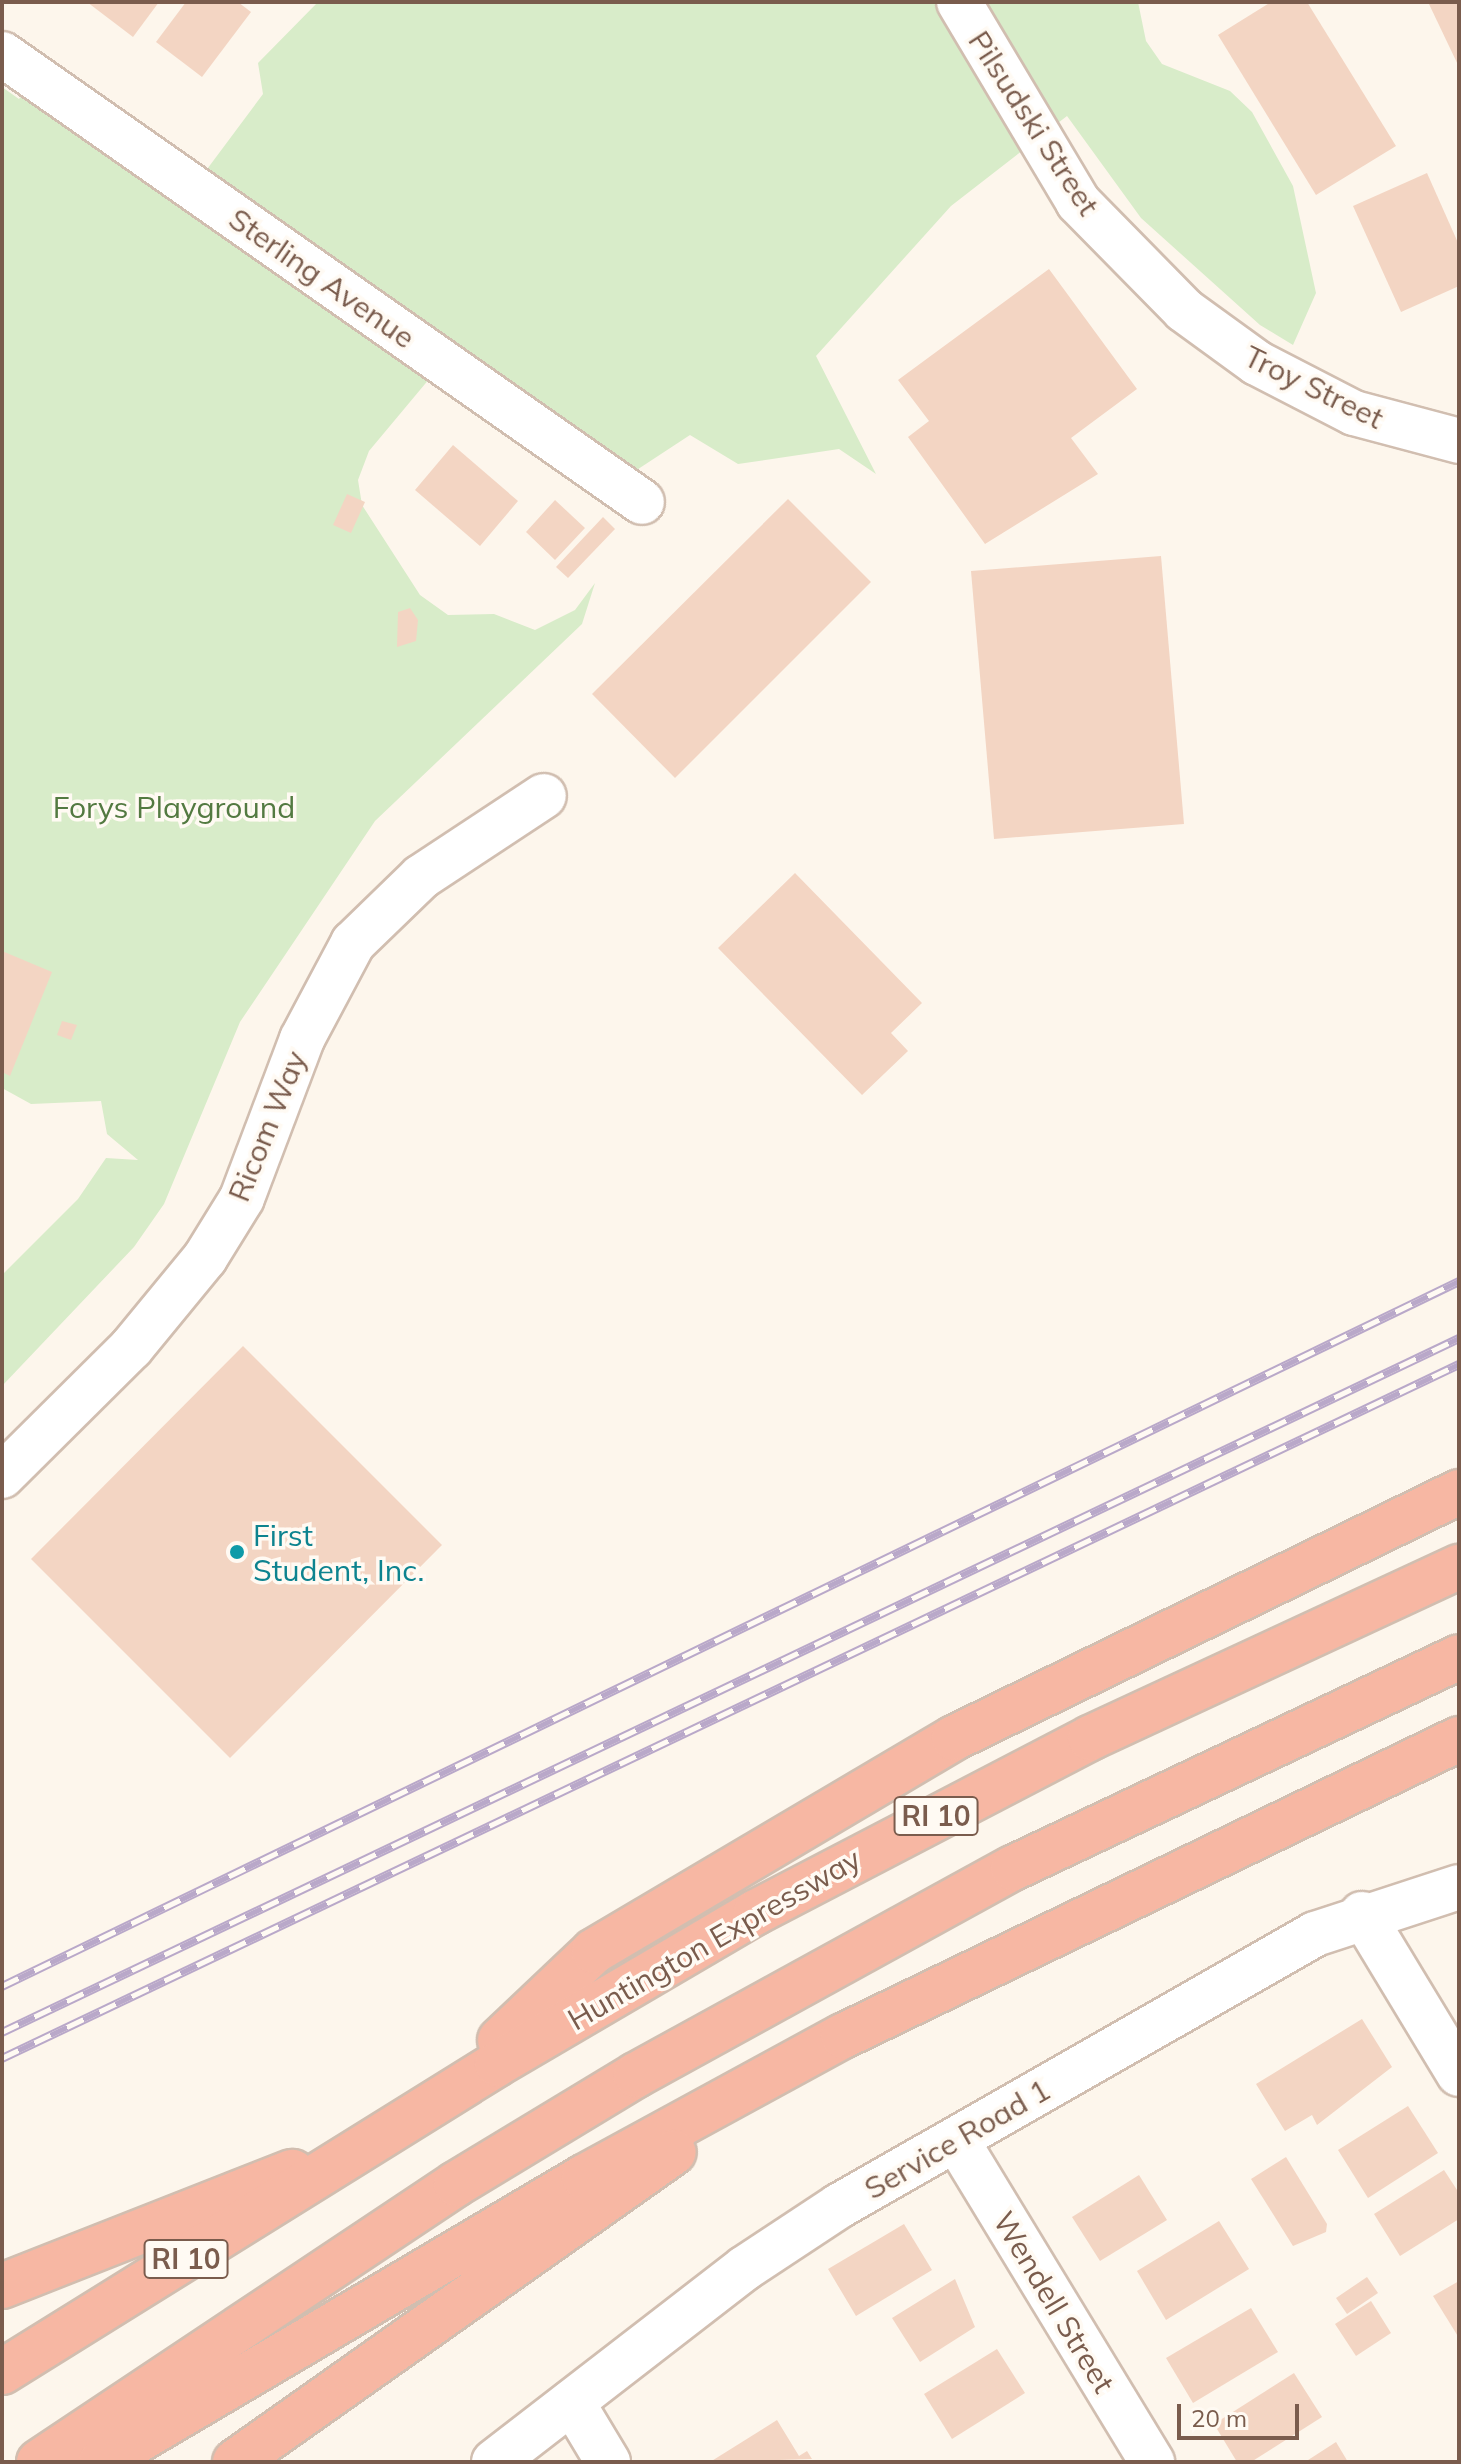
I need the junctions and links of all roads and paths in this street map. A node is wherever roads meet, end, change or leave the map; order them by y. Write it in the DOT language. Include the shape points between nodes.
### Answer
graph roads {
  1 [pos="959,2"];
  2 [pos="2,54"];
  3 [pos="1219,338"];
  4 [pos="1459,441"];
  5 [pos="642,502"];
  6 [pos="544,796"];
  7 [pos="2,1476"];
  8 [pos="1459,1492"];
  9 [pos="1459,1567"];
  10 [pos="1459,1657"];
  11 [pos="1459,1739"];
  12 [pos="1459,1757"];
  13 [pos="1372,1779"];
  14 [pos="1459,1887"];
  15 [pos="1362,1914"];
  16 [pos="779,2071"];
  17 [pos="1459,2074"];
  18 [pos="432,2103"];
  19 [pos="957,2141"];
  20 [pos="369,2144"];
  21 [pos="2,2286"];
  22 [pos="2,2372"];
  23 [pos="572,2402"];
  24 [pos="39,2462"];
  25 [pos="101,2462"];
  26 [pos="235,2462"];
  27 [pos="494,2462"];
  28 [pos="608,2462"];
  29 [pos="1152,2462"];
  1 -- 3 [label="street, Pilsudski Street" via="1078,202"];
  2 -- 5 [label="street, Sterling Avenue"];
  3 -- 4 [label="street, Troy Street" via="1354,413"];
  6 -- 7 [label="street, Ricom Way" via="421,877 353,943 302,1039 242,1198 212,1248 131,1348"];
  8 -- 18 [label="highway" via="1058,1682 704,1884 594,1951"];
  9 -- 18 [label="highway, Huntington Expressway / RI 10" via="887,1841"];
  10 -- 24 [label="highway" via="1013,1868 649,2067 444,2192"];
  11 -- 13 [label="highway"];
  12 -- 13 [label="highway"];
  13 -- 16 [label="highway"];
  14 -- 15 [label="street, Service Road 1"];
  15 -- 17 [label="street"];
  15 -- 19 [label="street, Service Road 1" via="1291,1946"];
  16 -- 25 [label="highway"];
  16 -- 26 [label="highway" via="623,2192 401,2338"];
  18 -- 20 [label="highway, Huntington Expressway / RI 10"];
  19 -- 23 [label="street, Service Road 1" via="776,2245"];
  19 -- 29 [label="street, Wendell Street"];
  20 -- 21 [label="highway"];
  20 -- 22 [label="highway, Huntington Expressway / RI 10"];
  23 -- 27 [label="street, Service Road 1"];
  23 -- 28 [label="street"];
}
